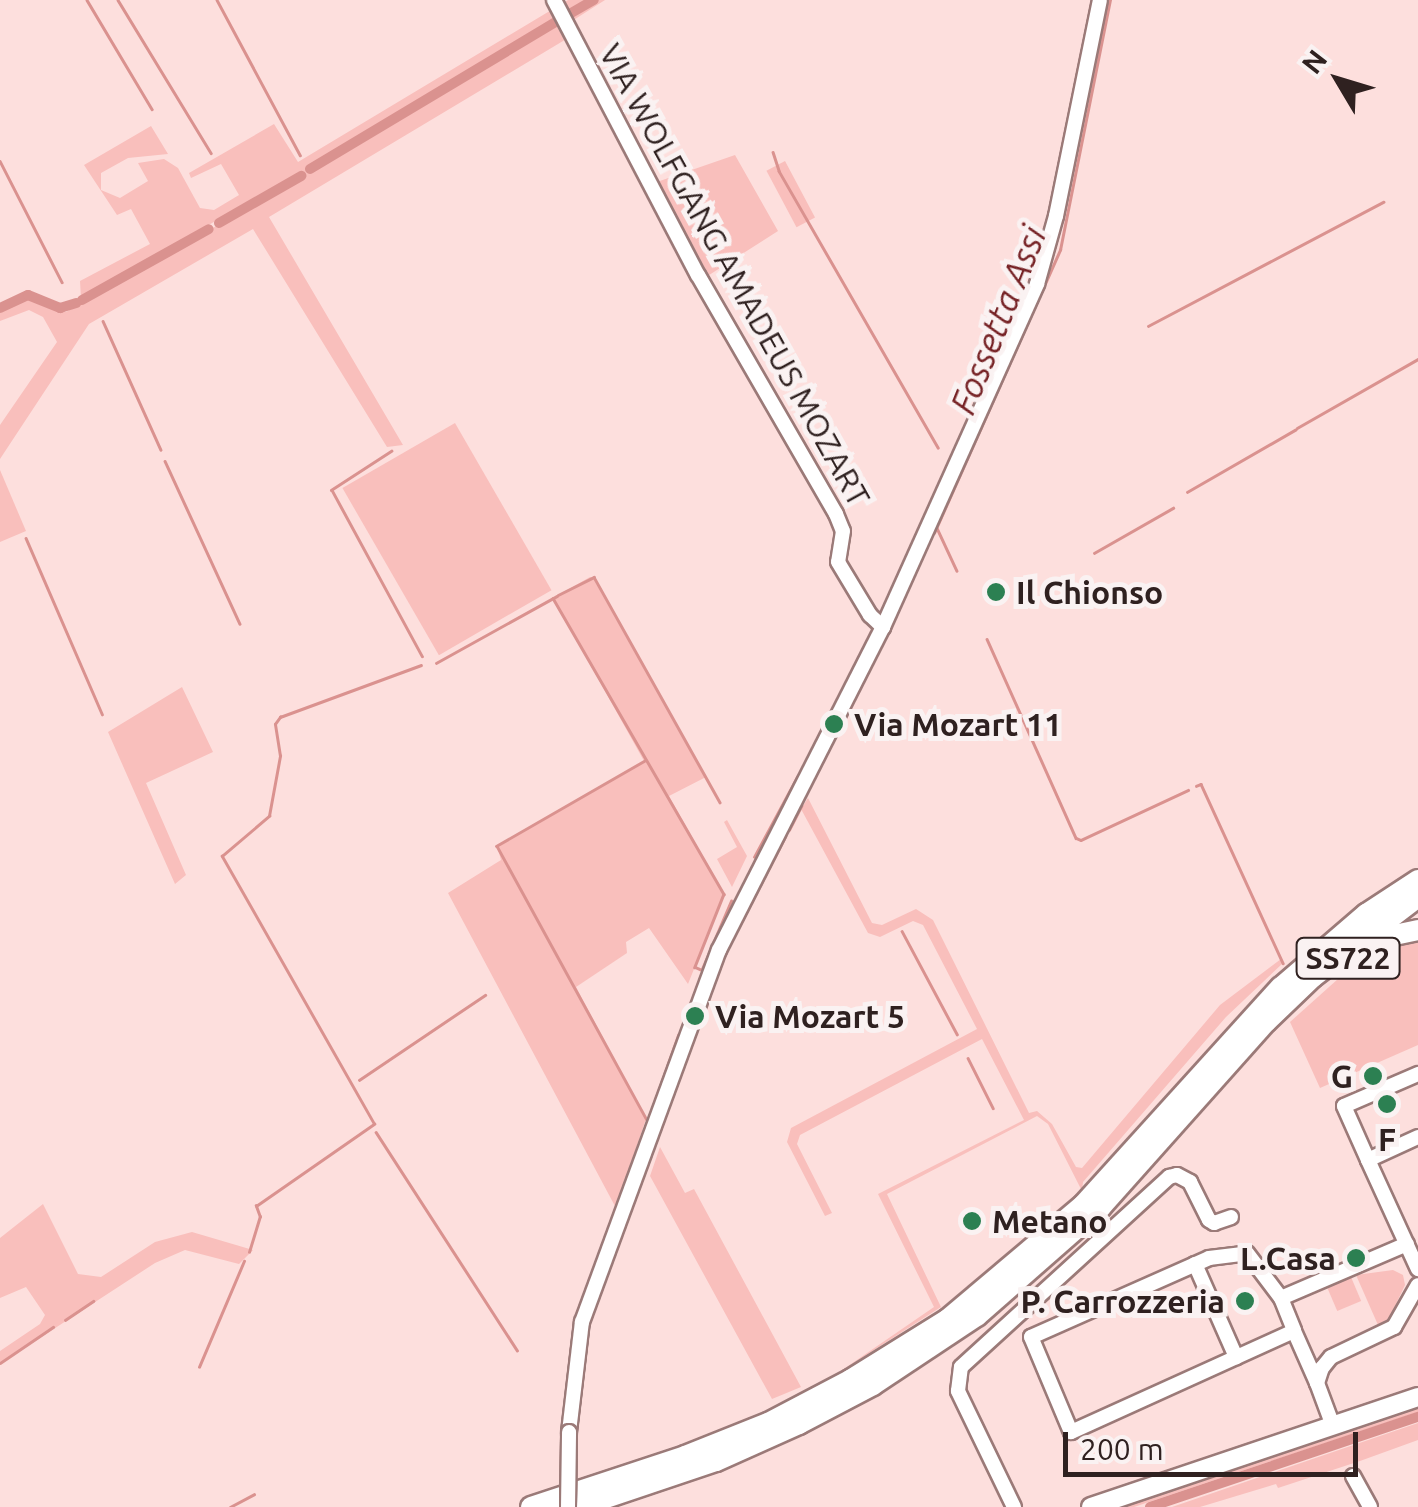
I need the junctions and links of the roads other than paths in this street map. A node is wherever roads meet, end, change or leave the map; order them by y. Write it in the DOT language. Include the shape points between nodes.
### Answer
graph roads {
  1 [pos="554,0"];
  2 [pos="1100,0"];
  3 [pos="883,627"];
  4 [pos="1418,880"];
  5 [pos="1418,897"];
  6 [pos="1418,930"];
  7 [pos="1286,1003"];
  8 [pos="1418,1074"];
  9 [pos="1418,1137"];
  10 [pos="1368,1160"];
  11 [pos="1232,1217"];
  12 [pos="1407,1244"];
  13 [pos="1195,1264"];
  14 [pos="1418,1269"];
  15 [pos="1418,1285"];
  16 [pos="1280,1298"];
  17 [pos="1294,1331"];
  18 [pos="1236,1357"];
  19 [pos="1317,1382"];
  20 [pos="1418,1397"];
  21 [pos="1333,1426"];
  22 [pos="1353,1476"];
  23 [pos="532,1507"];
  24 [pos="568,1507"];
  25 [pos="579,1507"];
  26 [pos="1014,1507"];
  27 [pos="1090,1507"];
  28 [pos="1370,1507"];
  1 -- 3 [label="street, VIA WOLFGANG AMADEUS MOZART" via="698,275 836,514 843,531 838,562"];
  2 -- 3 [label="street" via="1037,284"];
  3 -- 24 [label="street, bridge" via="719,950 588,1303 574,1361"];
  4 -- 23 [label="highway, SS722" via="1280,987 1083,1205 948,1318 768,1423"];
  5 -- 7 [label="highway, SS722"];
  6 -- 7 [label="highway, SS722" via="1371,943"];
  7 -- 25 [label="highway, SS722" via="1101,1207 977,1316 799,1424 716,1461"];
  8 -- 10 [label="street" via="1344,1106"];
  9 -- 10 [label="street"];
  10 -- 12 [label="street"];
  11 -- 26 [label="street" via="1214,1223 1190,1182 1170,1178 961,1367 958,1391"];
  12 -- 14 [label="street"];
  12 -- 16 [label="street"];
  13 -- 16 [label="street" via="1247,1253"];
  13 -- 18 [label="street"];
  13 -- 18 [label="street" via="1032,1337 1070,1432"];
  15 -- 19 [label="street" via="1394,1327 1331,1358"];
  16 -- 17 [label="street"];
  17 -- 18 [label="street"];
  17 -- 19 [label="street"];
  19 -- 21 [label="street"];
  20 -- 21 [label="main road"];
  21 -- 27 [label="main road"];
  22 -- 28 [label="street"];
}
